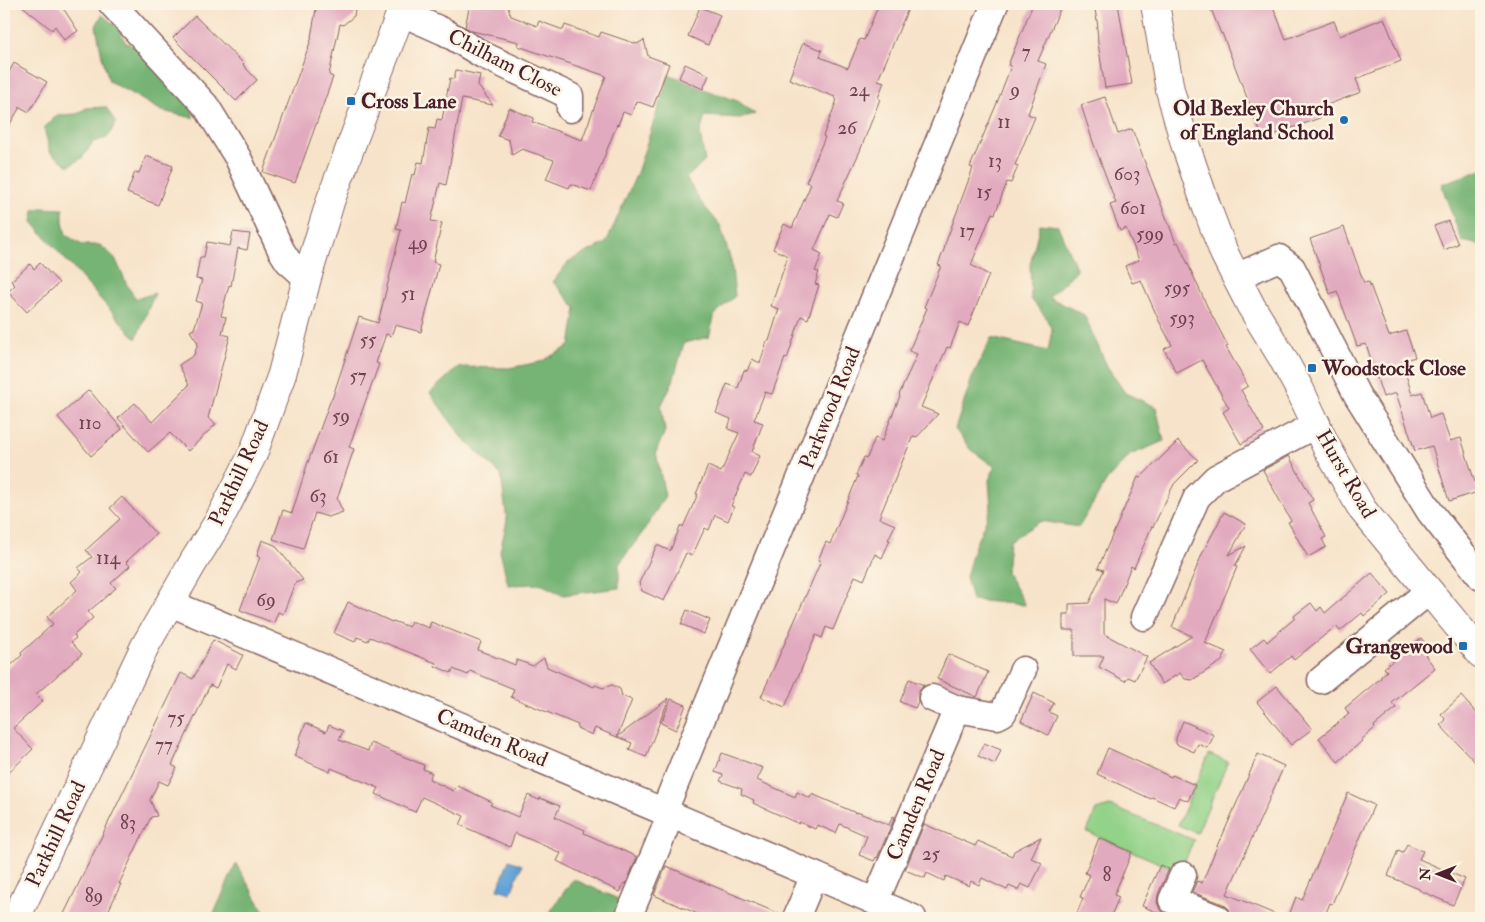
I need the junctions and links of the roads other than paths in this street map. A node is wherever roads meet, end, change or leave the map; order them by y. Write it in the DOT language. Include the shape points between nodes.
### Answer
graph roads {
  1 [pos="112,4"];
  2 [pos="995,4"];
  3 [pos="1155,4"];
  4 [pos="403,8"];
  5 [pos="570,109"];
  6 [pos="1236,277"];
  7 [pos="307,278"];
  8 [pos="1317,424"];
  9 [pos="1481,576"];
  10 [pos="1429,591"];
  11 [pos="170,603"];
  12 [pos="1144,617"];
  13 [pos="1481,654"];
  14 [pos="1024,670"];
  15 [pos="1321,680"];
  16 [pos="932,698"];
  17 [pos="957,709"];
  18 [pos="667,813"];
  19 [pos="1183,874"];
  20 [pos="814,875"];
  21 [pos="875,902"];
  22 [pos="1168,909"];
  23 [pos="16,918"];
  24 [pos="628,918"];
  25 [pos="796,918"];
  26 [pos="913,918"];
  27 [pos="1217,918"];
  1 -- 7 [label="street" via="206,106 238,158 281,250"];
  2 -- 18 [label="street, Parkwood Road"];
  3 -- 6 [label="main road, Hurst Road" via="1170,90 1185,144 1224,254"];
  4 -- 5 [label="street, Chilham Close" via="483,55 570,96"];
  4 -- 7 [label="main road, Parkhill Road" via="340,173"];
  6 -- 8 [label="main road, Hurst Road"];
  6 -- 9 [label="street" via="1279,258 1292,268 1357,395 1430,512"];
  7 -- 11 [label="main road, Parkhill Road" via="282,374 253,454 218,524"];
  8 -- 10 [label="main road, Hurst Road" via="1362,509"];
  8 -- 12 [label="street" via="1216,478 1197,497"];
  10 -- 13 [label="main road, Hurst Road"];
  10 -- 15 [label="street"];
  11 -- 18 [label="street, Camden Road"];
  11 -- 23 [label="main road, Parkhill Road" via="145,646"];
  14 -- 17 [label="street" via="1003,713 997,716"];
  16 -- 17 [label="street"];
  17 -- 21 [label="street, Camden Road"];
  18 -- 20 [label="street, Camden Road"];
  18 -- 24 [label="street, Parkwood Road"];
  19 -- 22 [label="street"];
  20 -- 21 [label="street, Camden Road"];
  20 -- 25 [label="street"];
  21 -- 26 [label="street, Camden Road"];
  22 -- 27 [label="street"];
}
